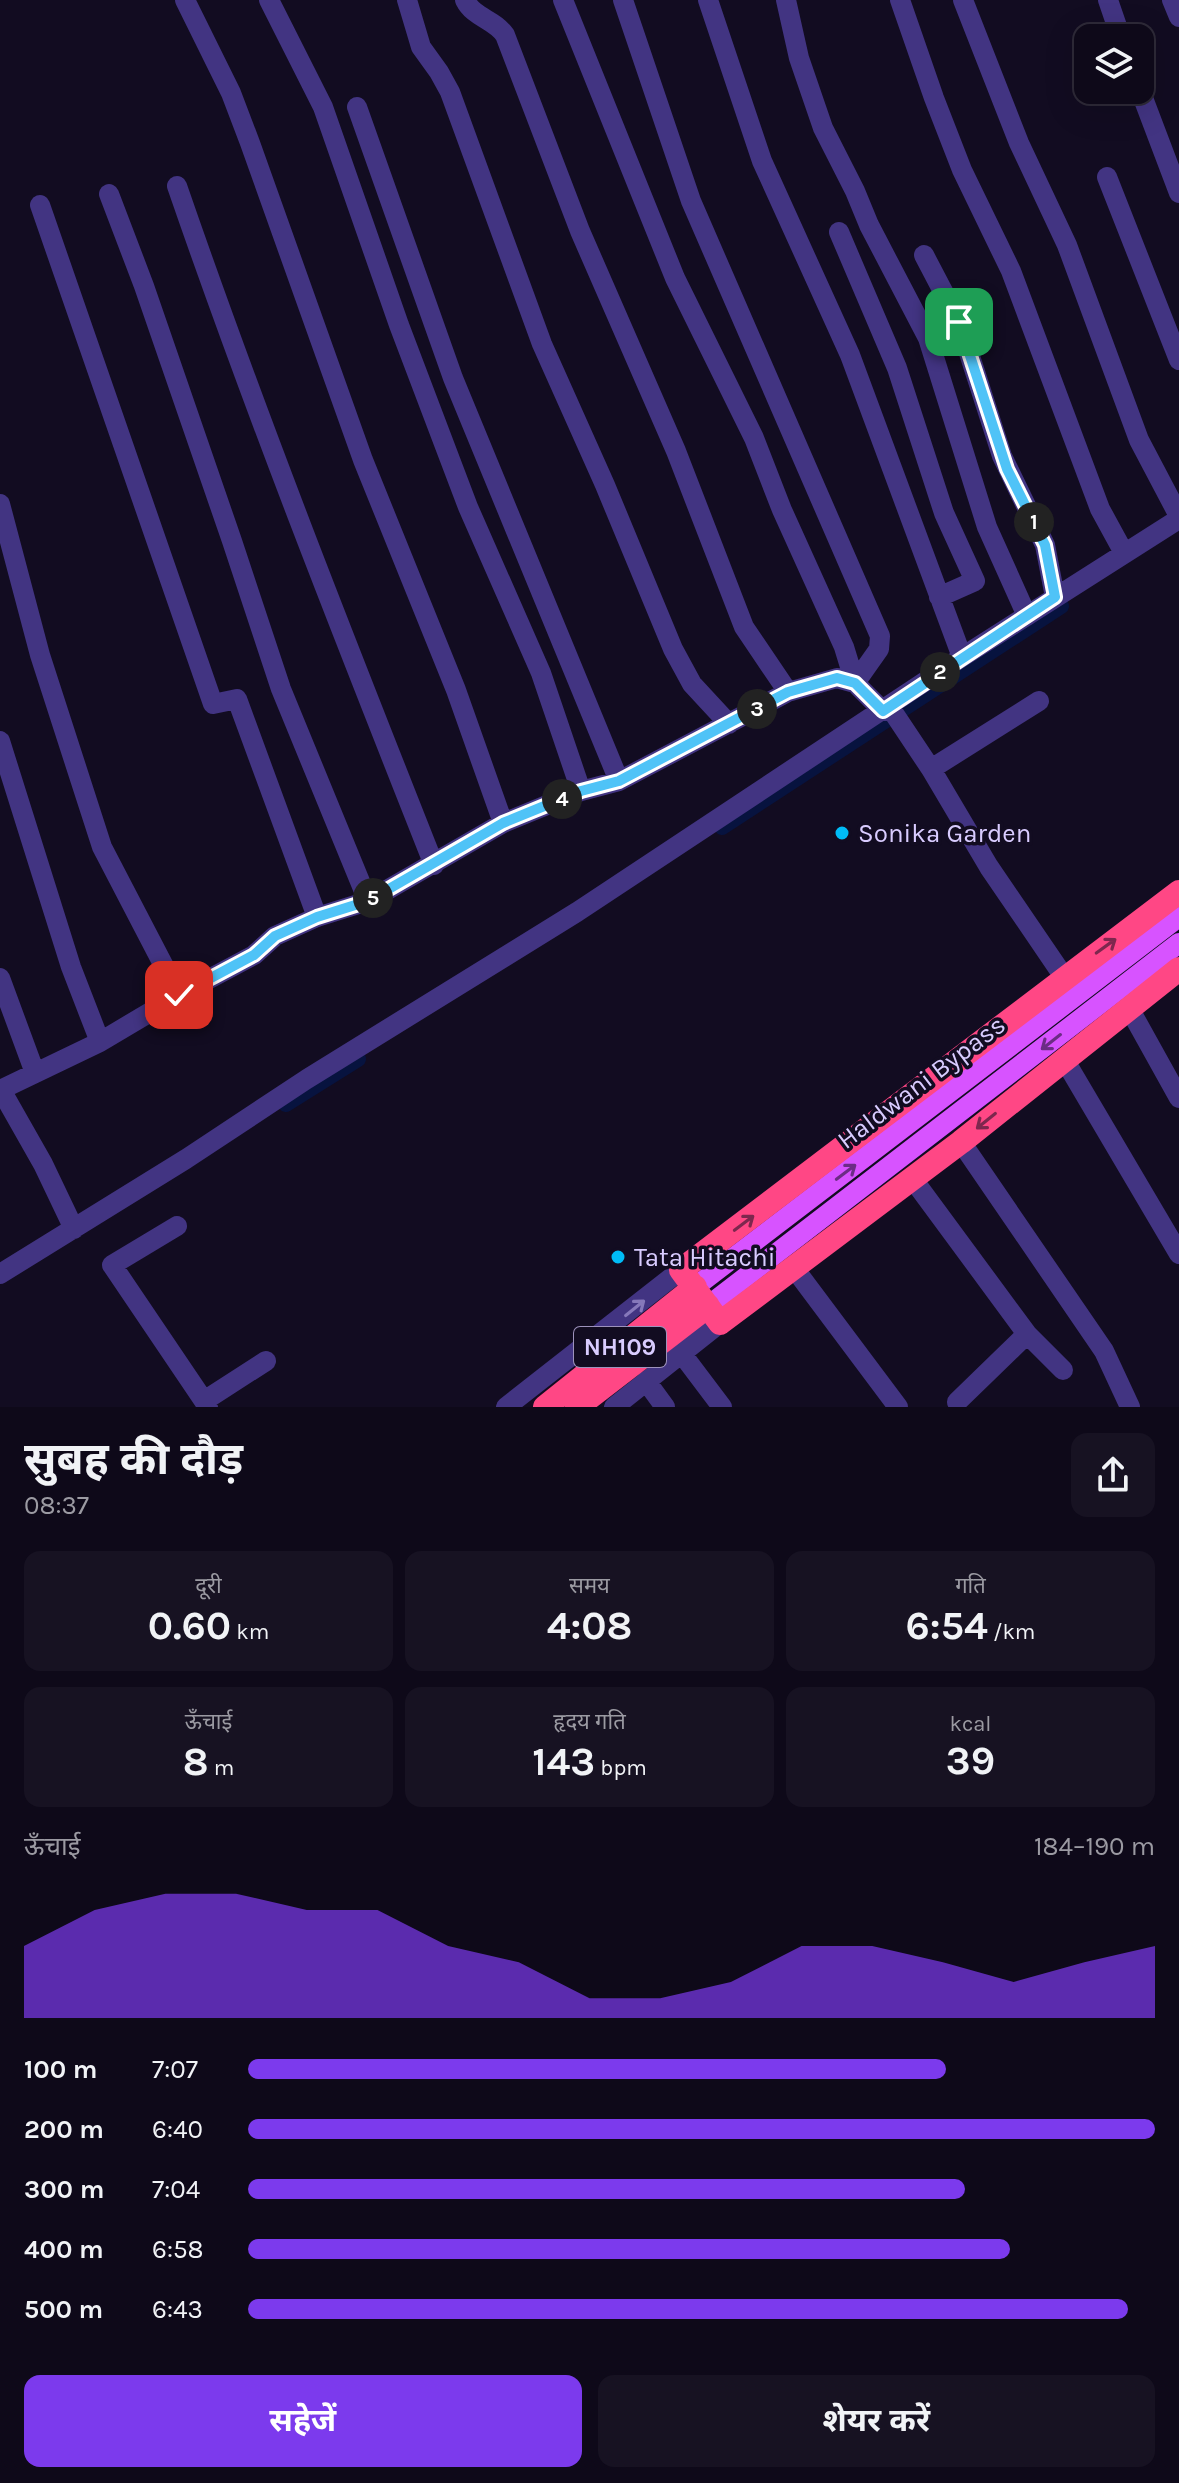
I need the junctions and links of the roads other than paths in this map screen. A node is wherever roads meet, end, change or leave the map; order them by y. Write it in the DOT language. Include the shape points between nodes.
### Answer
graph roads {
  1 [pos="185,0"];
  2 [pos="269,0"];
  3 [pos="407,0"];
  4 [pos="465,0"];
  5 [pos="563,0"];
  6 [pos="623,0"];
  7 [pos="708,0"];
  8 [pos="786,0"];
  9 [pos="900,0"];
  10 [pos="963,0"];
  11 [pos="1108,0"];
  12 [pos="1172,0"];
  13 [pos="1179,17"];
  14 [pos="1116,24"];
  15 [pos="1145,104"];
  16 [pos="357,107"];
  17 [pos="1107,177"];
  18 [pos="177,186"];
  19 [pos="1179,193"];
  20 [pos="109,194"];
  21 [pos="40,205"];
  22 [pos="839,232"];
  23 [pos="924,255"];
  24 [pos="1179,360"];
  25 [pos="0,504"];
  26 [pos="1179,517"];
  27 [pos="1124,553"];
  28 [pos="939,597"];
  29 [pos="1055,597"];
  30 [pos="1027,616"];
  31 [pos="962,657"];
  32 [pos="855,683"];
  33 [pos="788,692"];
  34 [pos="1039,701"];
  35 [pos="890,712"];
  36 [pos="729,724"];
  37 [pos="0,741"];
  38 [pos="931,769"];
  39 [pos="619,781"];
  40 [pos="581,791"];
  41 [pos="503,823"];
  42 [pos="434,865"];
  43 [pos="1179,892"];
  44 [pos="368,901"];
  45 [pos="317,917"];
  46 [pos="1179,917"];
  47 [pos="1179,943"];
  48 [pos="1179,969"];
  49 [pos="1064,977"];
  50 [pos="0,978"];
  51 [pos="179,995"];
  52 [pos="1129,1008"];
  53 [pos="100,1042"];
  54 [pos="1064,1059"];
  55 [pos="35,1073"];
  56 [pos="1,1090"];
  57 [pos="1179,1098"];
  58 [pos="961,1142"];
  59 [pos="912,1178"];
  60 [pos="177,1226"];
  61 [pos="74,1229"];
  62 [pos="1179,1254"];
  63 [pos="794,1268"];
  64 [pos="0,1274"];
  65 [pos="701,1296"];
  66 [pos="1027,1334"];
  67 [pos="682,1354"];
  68 [pos="266,1361"];
  69 [pos="1063,1370"];
  70 [pos="646,1381"];
  71 [pos="957,1402"];
  72 [pos="206,1404"];
  73 [pos="506,1407"];
  74 [pos="545,1407"];
  75 [pos="577,1407"];
  76 [pos="614,1407"];
  77 [pos="665,1407"];
  78 [pos="722,1407"];
  79 [pos="898,1407"];
  80 [pos="1130,1407"];
  1 -- 41 [label="street" via="231,93 363,460 456,690"];
  2 -- 40 [label="street" via="323,107 399,325 468,507 541,673"];
  3 -- 36 [label="street" via="421,47 450,92 542,344 673,649 692,684"];
  4 -- 33 [label="street" via="505,35 744,627"];
  5 -- 32 [label="street" via="675,278 754,438"];
  6 -- 32 [label="street" via="691,201 880,636 879,649"];
  7 -- 28 [label="street" via="762,161 850,355"];
  8 -- 30 [label="street" via="823,128 928,338 987,527"];
  9 -- 27 [label="street" via="962,170 1011,271 1100,509"];
  10 -- 26 [label="street" via="1019,143 1067,245 1139,440"];
  11 -- 14 [label="street"];
  12 -- 13 [label="street"];
  15 -- 19 [label="street"];
  16 -- 39 [label="street" via="453,378"];
  17 -- 24 [label="street"];
  18 -- 42 [label="street" via="290,496"];
  20 -- 44 [label="street" via="281,689"];
  21 -- 45 [label="street" via="213,704 237,699"];
  22 -- 28 [label="street" via="897,368 944,513 975,581"];
  23 -- 29 [label="street" via="959,322 1007,469 1045,545"];
  25 -- 51 [label="street" via="40,655 102,847"];
  26 -- 27 [label="street"];
  27 -- 29 [label="street"];
  28 -- 31 [label="street"];
  29 -- 30 [label="street"];
  30 -- 31 [label="street"];
  31 -- 35 [label="street"];
  32 -- 33 [label="street" via="837,678"];
  32 -- 35 [label="street"];
  33 -- 36 [label="street"];
  34 -- 38 [label="street"];
  35 -- 38 [label="street"];
  35 -- 61 [label="street"];
  36 -- 39 [label="street"];
  37 -- 53 [label="street"];
  38 -- 49 [label="street"];
  39 -- 40 [label="street"];
  40 -- 41 [label="street"];
  41 -- 42 [label="street"];
  42 -- 44 [label="street"];
  49 -- 43 [label="highway, one-way"];
  44 -- 45 [label="street"];
  45 -- 51 [label="street" via="275,936 254,955"];
  65 -- 46 [label="main road, Haldwani Bypass, one-way"];
  47 -- 65 [label="main road, Haldwani Bypass, one-way"];
  48 -- 52 [label="highway"];
  65 -- 49 [label="highway, one-way"];
  50 -- 55 [label="street"];
  51 -- 53 [label="street"];
  52 -- 54 [label="highway"];
  52 -- 57 [label="street"];
  53 -- 55 [label="street"];
  54 -- 58 [label="highway, one-way"];
  54 -- 62 [label="street"];
  55 -- 56 [label="street"];
  56 -- 61 [label="street"];
  58 -- 59 [label="highway"];
  58 -- 80 [label="street" via="1104,1351"];
  59 -- 63 [label="highway"];
  59 -- 66 [label="street"];
  60 -- 72 [label="street" via="112,1265"];
  61 -- 64 [label="street"];
  63 -- 65 [label="highway"];
  63 -- 79 [label="street"];
  65 -- 67 [label="street"];
  73 -- 65 [label="street, one-way"];
  65 -- 74 [label="highway, NH109"];
  65 -- 75 [label="highway, NH109"];
  66 -- 69 [label="street"];
  66 -- 71 [label="street"];
  67 -- 70 [label="street"];
  67 -- 78 [label="street"];
  68 -- 72 [label="street"];
  70 -- 76 [label="street"];
  70 -- 77 [label="street"];
}
